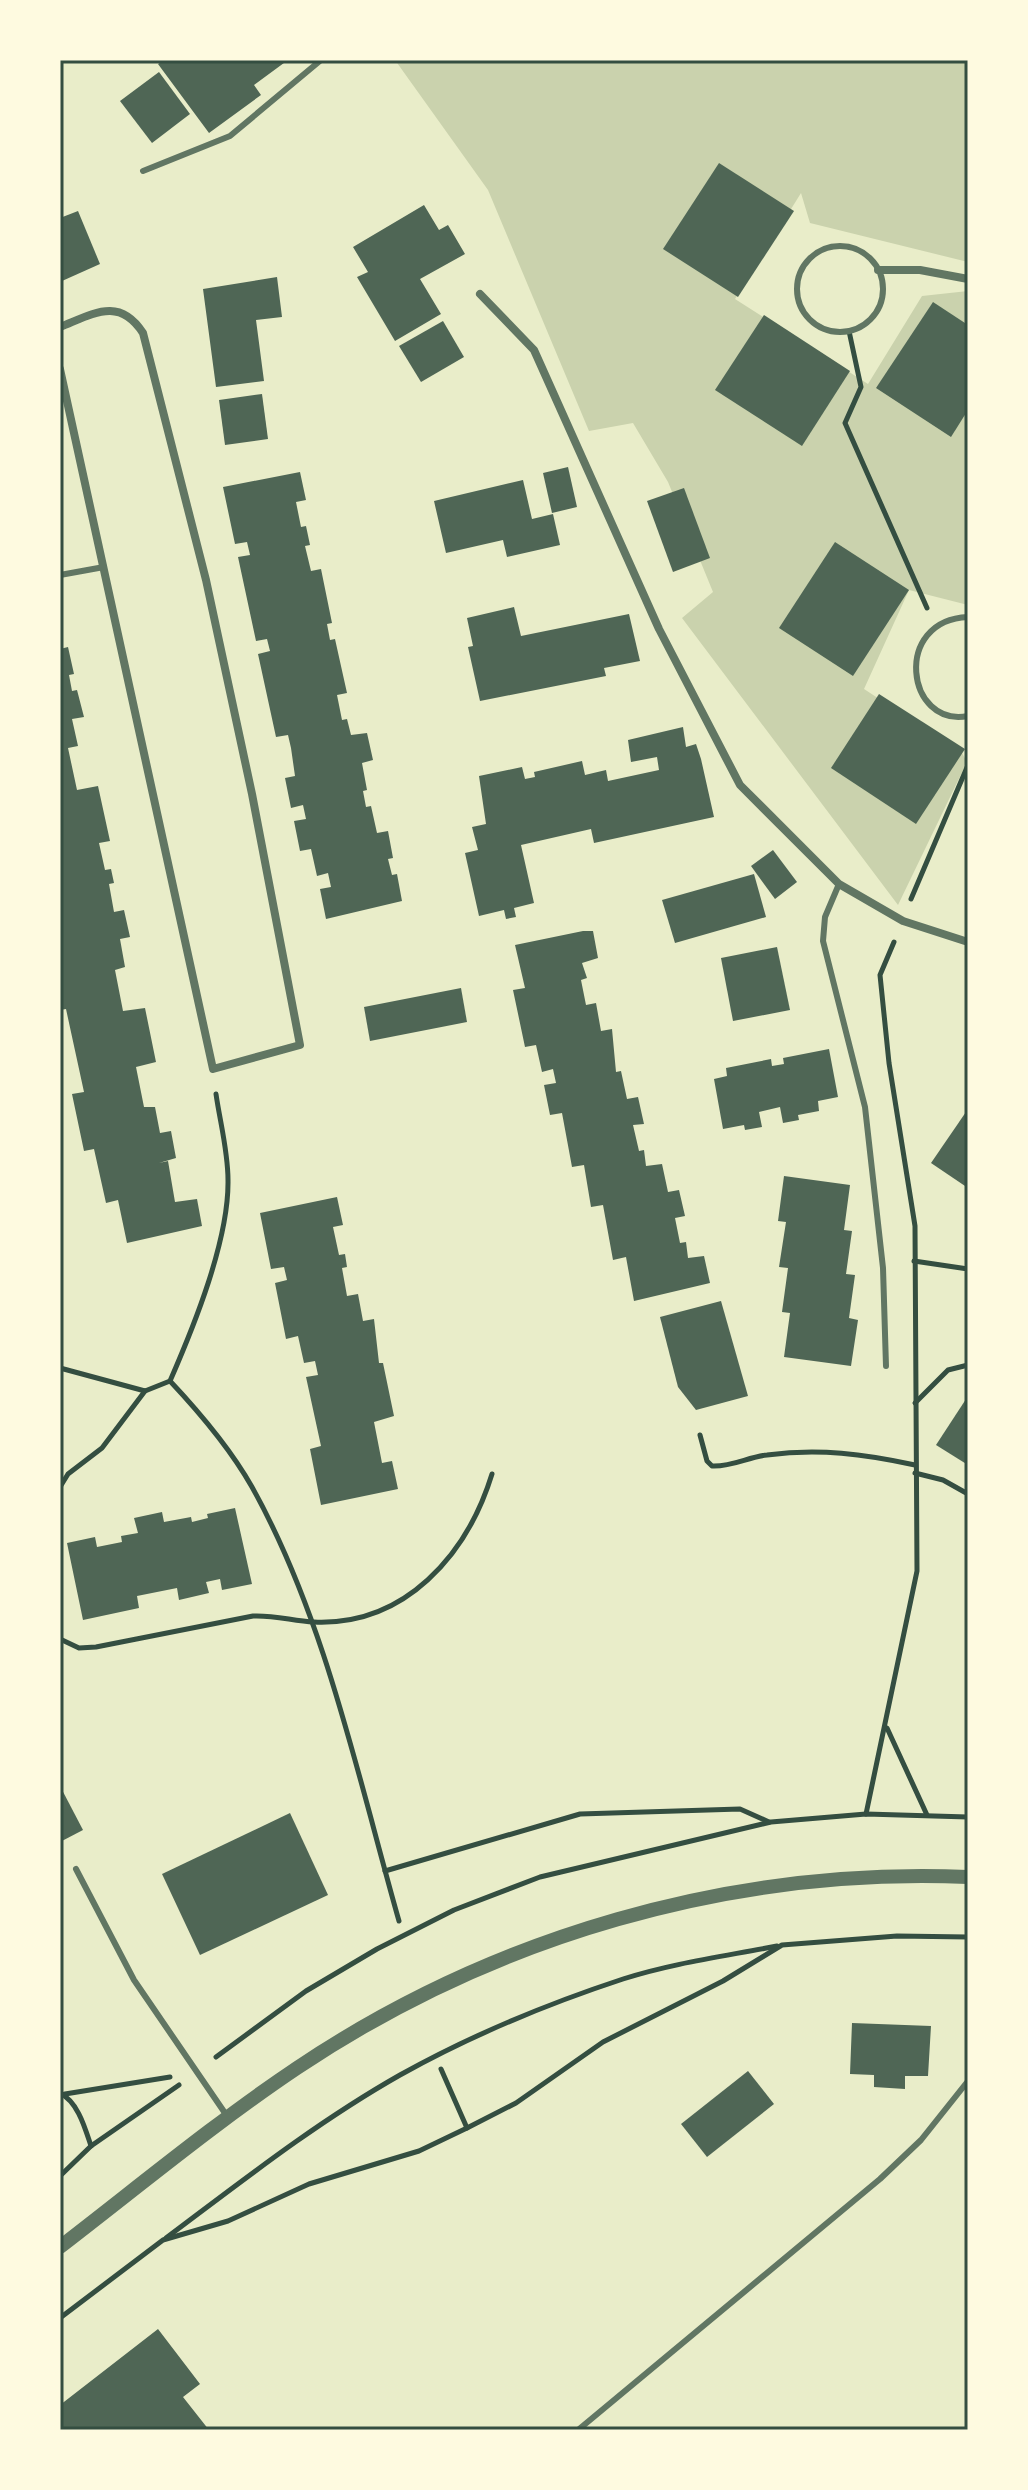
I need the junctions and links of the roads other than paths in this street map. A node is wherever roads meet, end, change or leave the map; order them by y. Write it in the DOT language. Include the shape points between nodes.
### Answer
graph roads {
  1 [pos="321,60"];
  2 [pos="143,171"];
  3 [pos="878,270"];
  4 [pos="968,279"];
  5 [pos="480,294"];
  6 [pos="60,327"];
  7 [pos="60,369"];
  8 [pos="104,567"];
  9 [pos="60,575"];
  10 [pos="968,617"];
  11 [pos="968,716"];
  12 [pos="839,884"];
  13 [pos="968,942"];
  14 [pos="886,1366"];
  15 [pos="76,1869"];
  16 [pos="968,1877"];
  17 [pos="968,2081"];
  18 [pos="229,2119"];
  19 [pos="60,2247"];
  20 [pos="578,2430"];
  1 -- 2 [label="lane" via="230,136"];
  3 -- 3 [label="lane" via="879,308 861,327 834,332 808,319 800,306 798,277 815,254 844,246 870,258"];
  3 -- 4 [label="street" via="920,270"];
  5 -- 12 [label="street" via="534,350 659,629 740,785"];
  6 -- 8 [label="street" via="101,311 116,311 132,316 143,333 206,580 300,1045 213,1069"];
  7 -- 8 [label="street"];
  8 -- 9 [label="lane"];
  10 -- 11 [label="lane" via="935,626 917,655 918,687 934,707"];
  12 -- 13 [label="street" via="903,921"];
  12 -- 14 [label="lane" via="825,917 823,941 865,1107 883,1268"];
  15 -- 18 [label="lane" via="134,1980"];
  16 -- 18 [label="street" via="843,1878 761,1887 626,1916 444,1984 297,2068"];
  17 -- 20 [label="lane" via="921,2140 880,2179"];
  18 -- 19 [label="street"];
}
